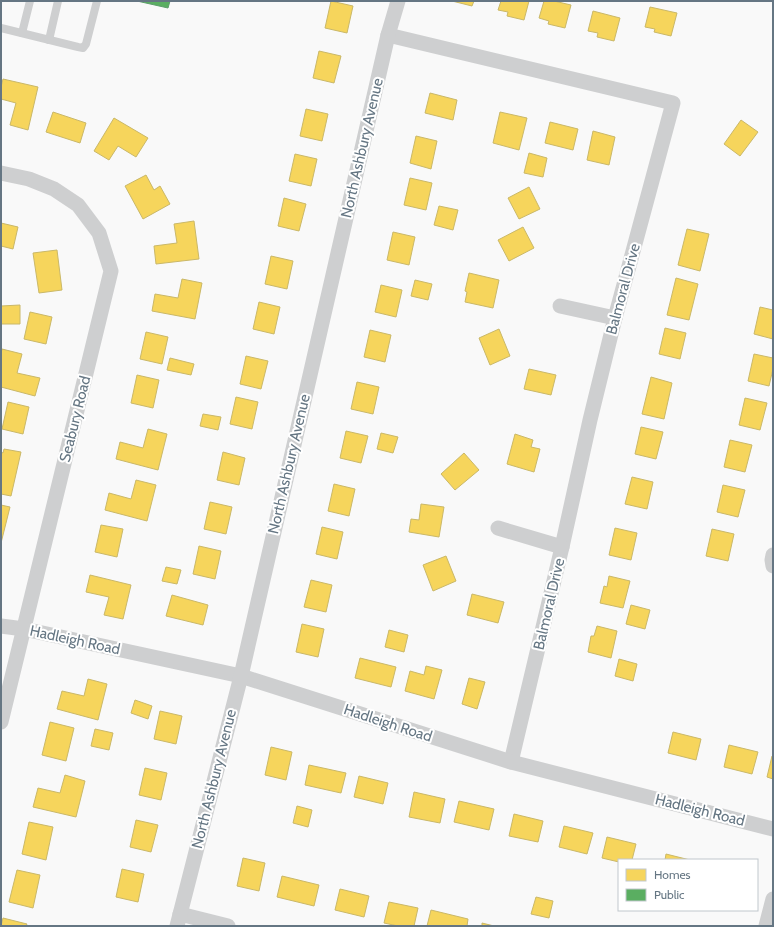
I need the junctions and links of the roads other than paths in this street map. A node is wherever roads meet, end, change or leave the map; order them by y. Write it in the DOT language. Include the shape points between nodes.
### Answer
graph roads {
  1 [pos="30,1"];
  2 [pos="58,1"];
  3 [pos="97,1"];
  4 [pos="398,1"];
  5 [pos="1,28"];
  6 [pos="22,33"];
  7 [pos="388,35"];
  8 [pos="49,40"];
  9 [pos="1,173"];
  10 [pos="560,306"];
  11 [pos="615,318"];
  12 [pos="498,528"];
  13 [pos="562,547"];
  14 [pos="773,556"];
  15 [pos="773,566"];
  16 [pos="1,626"];
  17 [pos="24,629"];
  18 [pos="241,676"];
  19 [pos="1,722"];
  20 [pos="511,762"];
  21 [pos="773,829"];
  22 [pos="773,899"];
  23 [pos="178,920"];
  24 [pos="228,926"];
  25 [pos="766,926"];
  1 -- 6 [label="lane"];
  2 -- 8 [label="lane"];
  3 -- 8 [label="lane" via="83,48"];
  4 -- 7 [label="street, North Ashbury Avenue"];
  5 -- 6 [label="lane"];
  6 -- 8 [label="lane"];
  7 -- 11 [label="street, Balmoral Drive" via="673,102"];
  7 -- 18 [label="street, North Ashbury Avenue"];
  9 -- 17 [label="street, Seabury Road" via="29,179 54,189 78,205 99,233 111,271"];
  10 -- 11 [label="street"];
  11 -- 13 [label="street, Balmoral Drive"];
  12 -- 13 [label="street"];
  13 -- 20 [label="street, Balmoral Drive"];
  14 -- 15 [label="street"];
  16 -- 17 [label="street, Hadleigh Road"];
  17 -- 18 [label="street, Hadleigh Road"];
  17 -- 19 [label="street, Seabury Road"];
  18 -- 20 [label="street, Hadleigh Road"];
  18 -- 23 [label="street, North Ashbury Avenue"];
  20 -- 21 [label="street, Hadleigh Road"];
  22 -- 25 [label="street"];
  23 -- 24 [label="street"];
}
